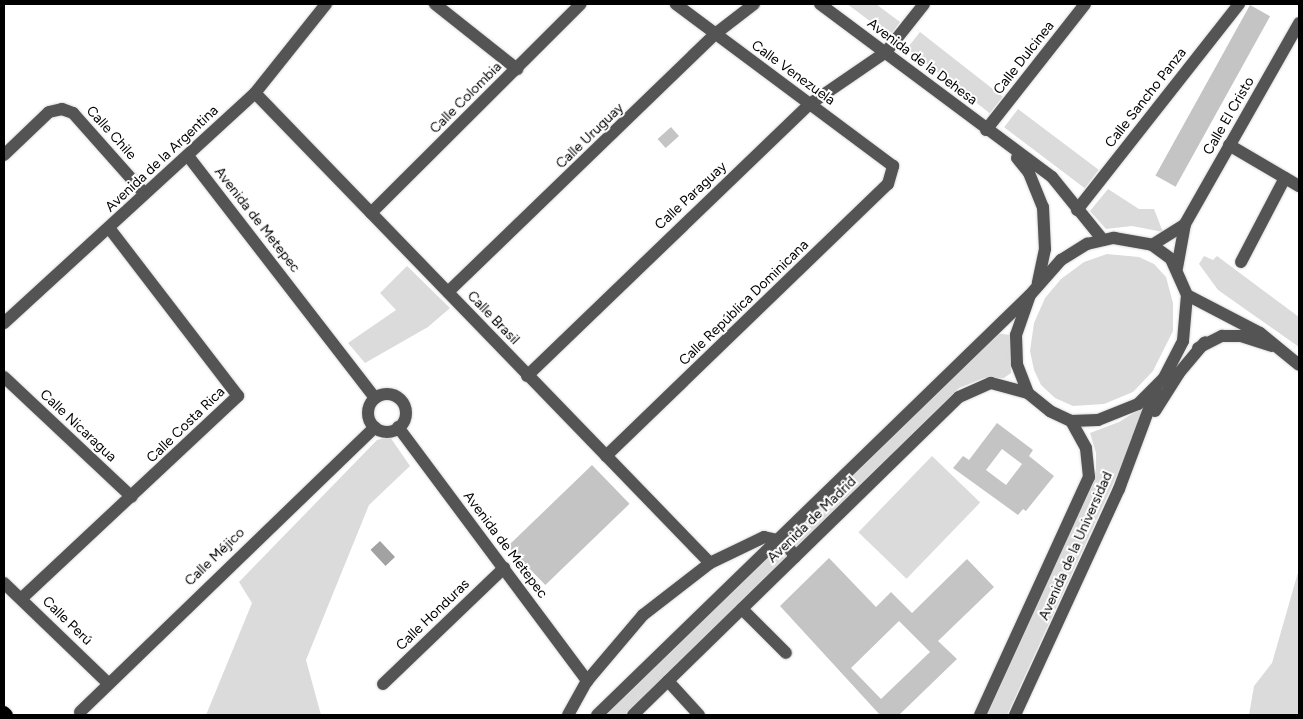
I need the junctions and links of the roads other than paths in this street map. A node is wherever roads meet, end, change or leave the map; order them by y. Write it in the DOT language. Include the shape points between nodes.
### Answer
graph roads {
  1 [pos="326,4"];
  2 [pos="436,4"];
  3 [pos="581,4"];
  4 [pos="676,4"];
  5 [pos="754,4"];
  6 [pos="820,4"];
  7 [pos="924,4"];
  8 [pos="1085,4"];
  9 [pos="1239,4"];
  10 [pos="1299,23"];
  11 [pos="716,34"];
  12 [pos="886,52"];
  13 [pos="517,69"];
  14 [pos="255,93"];
  15 [pos="810,104"];
  16 [pos="986,130"];
  17 [pos="1005,145"];
  18 [pos="1229,145"];
  19 [pos="4,155"];
  20 [pos="188,156"];
  21 [pos="893,166"];
  22 [pos="1285,178"];
  23 [pos="1299,186"];
  24 [pos="144,194"];
  25 [pos="1078,210"];
  26 [pos="371,213"];
  27 [pos="1185,224"];
  28 [pos="110,228"];
  29 [pos="1103,240"];
  30 [pos="1152,245"];
  31 [pos="1241,262"];
  32 [pos="1177,268"];
  33 [pos="1034,290"];
  34 [pos="448,292"];
  35 [pos="1187,295"];
  36 [pos="4,323"];
  37 [pos="1205,342"];
  38 [pos="1279,348"];
  39 [pos="1299,365"];
  40 [pos="1171,366"];
  41 [pos="527,376"];
  42 [pos="4,377"];
  43 [pos="1158,386"];
  44 [pos="1028,393"];
  45 [pos="375,398"];
  46 [pos="1071,421"];
  47 [pos="374,427"];
  48 [pos="398,428"];
  49 [pos="1134,454"];
  50 [pos="606,456"];
  51 [pos="132,497"];
  52 [pos="778,539"];
  53 [pos="795,557"];
  54 [pos="710,563"];
  55 [pos="504,568"];
  56 [pos="4,584"];
  57 [pos="22,598"];
  58 [pos="742,609"];
  59 [pos="786,653"];
  60 [pos="587,681"];
  61 [pos="108,682"];
  62 [pos="668,682"];
  63 [pos="383,684"];
  64 [pos="4,712"];
  65 [pos="80,712"];
  66 [pos="7,715"];
  67 [pos="568,715"];
  68 [pos="597,715"];
  69 [pos="633,715"];
  70 [pos="699,715"];
  71 [pos="980,715"];
  72 [pos="1015,715"];
  1 -- 14 [label="street, Avenida de la Argentina"];
  2 -- 13 [label="street"];
  3 -- 13 [label="street, Calle Colombia"];
  4 -- 11 [label="street, Calle Venezuela"];
  5 -- 11 [label="street, Calle Uruguay"];
  6 -- 12 [label="street, Avenida de la Dehesa"];
  7 -- 12 [label="street, Calle Paraguay"];
  8 -- 16 [label="street, Calle Dulcinea"];
  9 -- 25 [label="street, Calle Sancho Panza"];
  10 -- 18 [label="street, Calle El Cristo"];
  11 -- 15 [label="street, Calle Venezuela"];
  11 -- 34 [label="street, Calle Uruguay"];
  12 -- 15 [label="street, Calle Paraguay"];
  12 -- 16 [label="street, Avenida de la Dehesa"];
  13 -- 26 [label="street, Calle Colombia"];
  14 -- 20 [label="street, Avenida de la Argentina"];
  14 -- 26 [label="street, Calle Brasil"];
  15 -- 21 [label="street, Calle Venezuela"];
  15 -- 41 [label="street, Calle Paraguay"];
  16 -- 17 [label="street, Avenida de la Dehesa"];
  17 -- 25 [label="street, Avenida de la Dehesa" via="1052,178"];
  17 -- 33 [label="street, Avenida de la Dehesa" via="1029,173 1043,207 1045,250"];
  18 -- 22 [label="street"];
  18 -- 27 [label="street, Calle El Cristo"];
  19 -- 24 [label="street, Calle Chile" via="49,112 62,109 73,113"];
  20 -- 24 [label="street, Avenida de la Argentina"];
  20 -- 45 [label="street, Avenida de Metepec"];
  21 -- 50 [label="street, Calle República Dominicana" via="888,184"];
  22 -- 23 [label="street"];
  22 -- 31 [label="street"];
  24 -- 28 [label="street, Avenida de la Argentina"];
  25 -- 29 [label="street, Avenida de la Dehesa"];
  26 -- 34 [label="street, Calle Brasil"];
  27 -- 30 [label="street, Calle El Cristo"];
  27 -- 32 [label="street, Calle El Cristo"];
  28 -- 36 [label="street, Avenida de la Argentina"];
  28 -- 51 [label="street, Calle Costa Rica" via="238,396"];
  29 -- 30 [label="street"];
  29 -- 33 [label="street" via="1061,260"];
  30 -- 32 [label="street"];
  32 -- 35 [label="street"];
  33 -- 44 [label="street" via="1016,335 1017,364"];
  33 -- 52 [label="street, Avenida de Madrid"];
  34 -- 41 [label="street, Calle Brasil"];
  35 -- 38 [label="street" via="1232,316"];
  35 -- 40 [label="street" via="1183,341"];
  37 -- 38 [label="street" via="1222,336 1241,336"];
  37 -- 40 [label="street"];
  37 -- 49 [label="street" via="1159,404"];
  38 -- 39 [label="street"];
  40 -- 43 [label="street"];
  41 -- 50 [label="street, Calle Brasil"];
  42 -- 51 [label="street, Calle Nicaragua"];
  43 -- 46 [label="street" via="1138,404 1119,413 1098,420"];
  43 -- 49 [label="street, Avenida de la Universidad"];
  44 -- 46 [label="street" via="1050,411"];
  44 -- 53 [label="street, Avenida de Madrid" via="991,383 959,397"];
  45 -- 47 [label="street" via="368,412"];
  45 -- 48 [label="street" via="388,394 400,399 405,416"];
  46 -- 71 [label="street, Avenida de la Universidad" via="1086,448 1089,477"];
  47 -- 48 [label="street" via="386,432"];
  47 -- 61 [label="street, Calle Méjico"];
  48 -- 55 [label="street, Avenida de Metepec"];
  49 -- 72 [label="street, Avenida de la Universidad"];
  50 -- 54 [label="street, Calle Brasil"];
  51 -- 57 [label="street, Calle Costa Rica"];
  52 -- 53 [label="street" via="789,544"];
  52 -- 54 [label="street, Avenida de Madrid" via="764,537"];
  52 -- 68 [label="street, Avenida de Madrid"];
  53 -- 58 [label="street, Avenida de Madrid"];
  54 -- 60 [label="street, Avenida de Madrid" via="643,616"];
  55 -- 60 [label="street, Avenida de Metepec"];
  55 -- 63 [label="street, Calle Honduras"];
  56 -- 57 [label="street, Calle Perú"];
  57 -- 61 [label="street, Calle Perú"];
  58 -- 59 [label="street"];
  58 -- 62 [label="street, Avenida de Madrid"];
  60 -- 67 [label="street, Avenida de Madrid"];
  61 -- 65 [label="street, Calle Méjico"];
  62 -- 69 [label="street, Avenida de Madrid"];
  62 -- 70 [label="street"];
  64 -- 66 [label="main road"];
}
